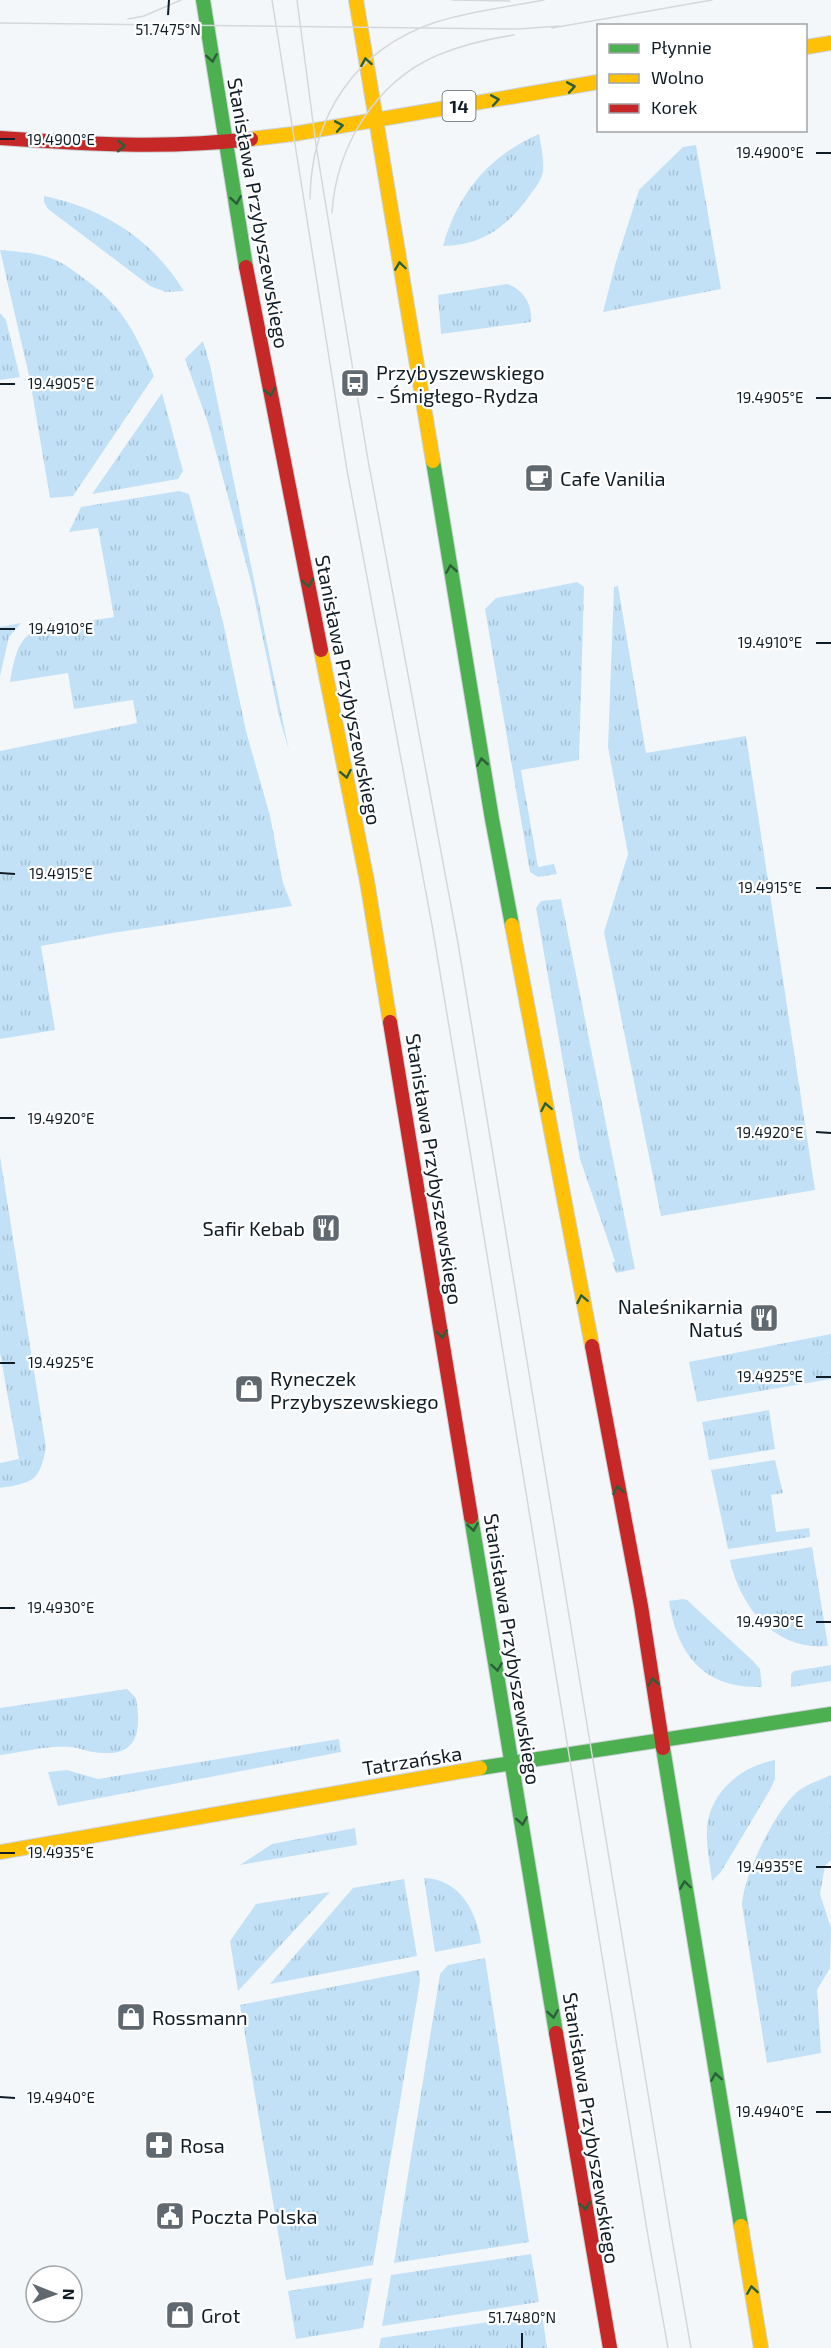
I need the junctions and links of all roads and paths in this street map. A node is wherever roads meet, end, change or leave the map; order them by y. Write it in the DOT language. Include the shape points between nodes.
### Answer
graph roads {
  1 [pos="203,0"];
  2 [pos="356,0"];
  3 [pos="831,43"];
  4 [pos="807,47"];
  5 [pos="597,82"];
  6 [pos="376,120"];
  7 [pos="0,138"];
  8 [pos="226,142"];
  9 [pos="831,1714"];
  10 [pos="663,1740"];
  11 [pos="513,1764"];
  12 [pos="0,1852"];
  13 [pos="610,2348"];
  14 [pos="761,2348"];
  1 -- 8 [label="main road, Stanisława Przybyszewskiego, one-way"];
  6 -- 2 [label="main road, one-way"];
  3 -- 4 [label="main road"];
  6 -- 5 [label="main road, 14, one-way"];
  8 -- 6 [label="main road, 14, one-way"];
  10 -- 6 [label="main road, one-way" via="492,819"];
  7 -- 8 [label="main road, 14, one-way" via="92,146"];
  8 -- 11 [label="main road, Stanisława Przybyszewskiego, one-way" via="258,331 367,881"];
  9 -- 10 [label="main road, Tatrzańska"];
  10 -- 11 [label="main road, Tatrzańska"];
  14 -- 10 [label="main road, one-way"];
  11 -- 12 [label="main road, Tatrzańska"];
  11 -- 13 [label="main road, Stanisława Przybyszewskiego, one-way"];
}
